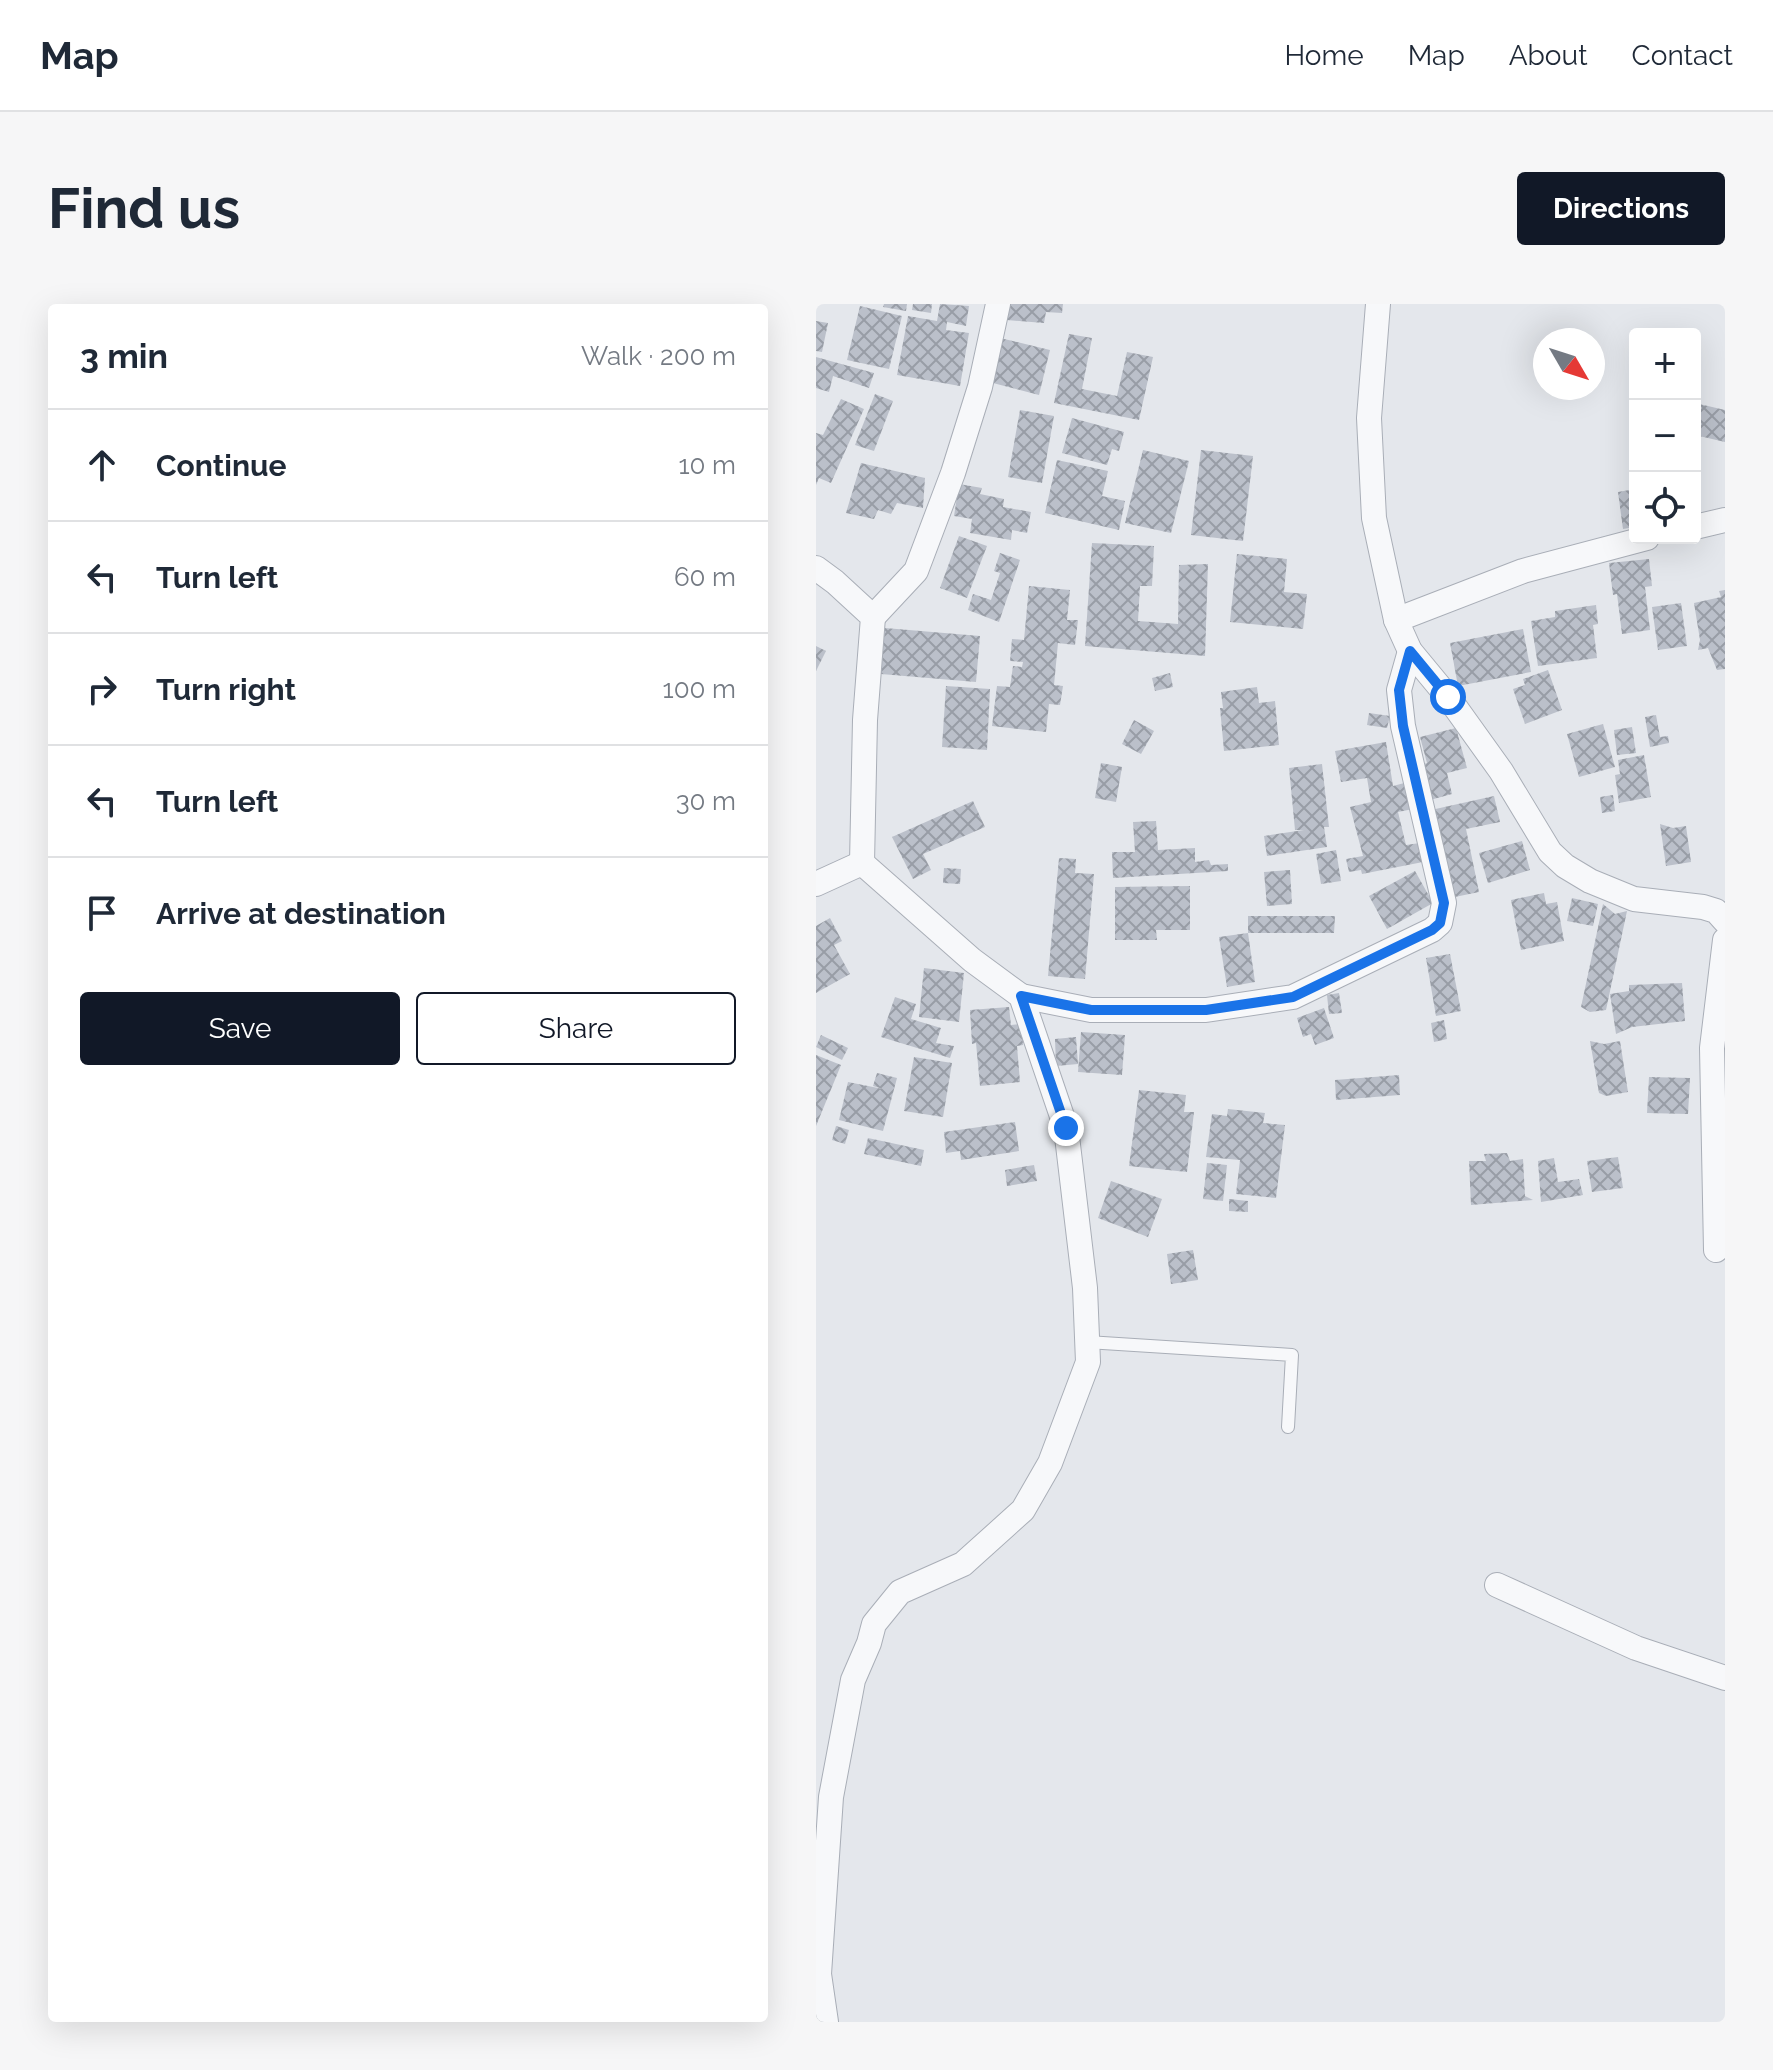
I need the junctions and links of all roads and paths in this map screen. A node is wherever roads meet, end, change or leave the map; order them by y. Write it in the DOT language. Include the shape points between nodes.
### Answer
graph roads {
  1 [pos="998,304"];
  2 [pos="1378,304"];
  3 [pos="1725,520"];
  4 [pos="1701,526"];
  5 [pos="1629,543"];
  6 [pos="816,568"];
  7 [pos="873,617"];
  8 [pos="1396,620"];
  9 [pos="1410,651"];
  10 [pos="862,863"];
  11 [pos="816,884"];
  12 [pos="1725,921"];
  13 [pos="1725,940"];
  14 [pos="1021,996"];
  15 [pos="1716,1250"];
  16 [pos="1087,1342"];
  17 [pos="1288,1427"];
  18 [pos="1497,1585"];
  19 [pos="1725,1678"];
  20 [pos="826,2022"];
  1 -- 7 [label="street" via="975,402 916,571"];
  2 -- 8 [label="street" via="1369,418 1374,518"];
  3 -- 4 [label="street"];
  5 -- 8 [label="street" via="1523,571"];
  6 -- 7 [label="street"];
  7 -- 10 [label="street"];
  8 -- 9 [label="street"];
  9 -- 12 [label="street" via="1565,866 1634,899 1703,907"];
  9 -- 14 [label="street" via="1399,690 1444,903 1440,923 1293,997 1206,1010 1091,1010"];
  10 -- 11 [label="street"];
  10 -- 14 [label="street"];
  13 -- 15 [label="street" via="1712,1048"];
  14 -- 16 [label="street" via="1066,1128"];
  16 -- 17 [label="lane" via="1292,1355"];
  16 -- 20 [label="street" via="1088,1362 1050,1463 1023,1510 963,1564 900,1592 874,1624 853,1680 831,1797 819,1974"];
  18 -- 19 [label="street" via="1636,1648"];
}
